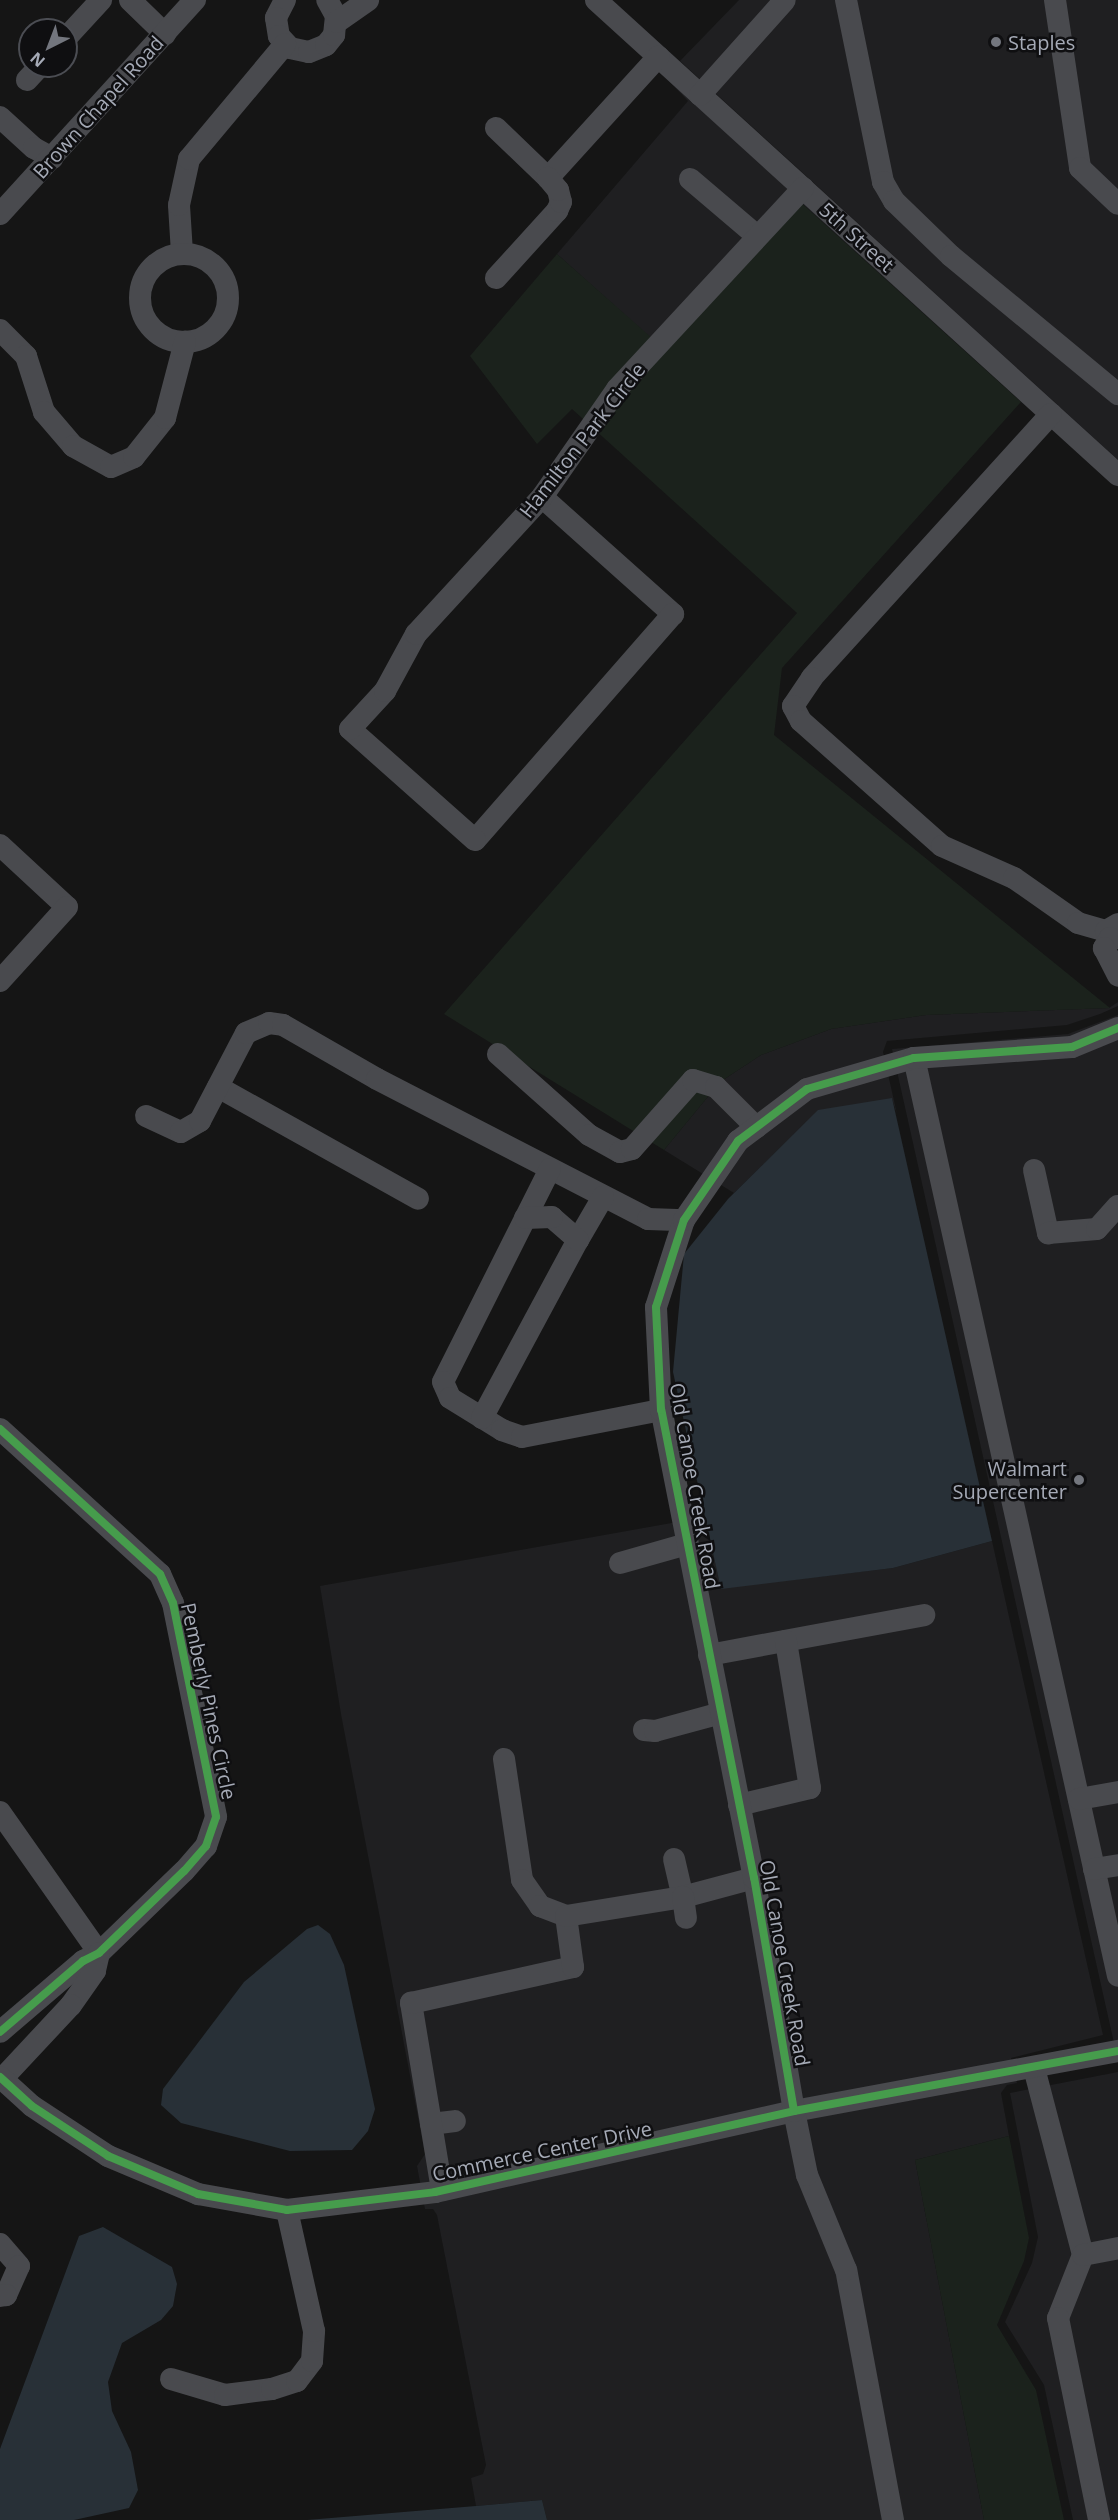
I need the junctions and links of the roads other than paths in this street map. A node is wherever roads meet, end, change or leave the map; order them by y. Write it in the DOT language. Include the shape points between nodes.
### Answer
graph roads {
  1 [pos="101,0"];
  2 [pos="130,0"];
  3 [pos="195,0"];
  4 [pos="284,0"];
  5 [pos="327,0"];
  6 [pos="368,0"];
  7 [pos="596,0"];
  8 [pos="785,0"];
  9 [pos="846,0"];
  10 [pos="1055,0"];
  11 [pos="337,22"];
  12 [pos="78,25"];
  13 [pos="165,34"];
  14 [pos="285,44"];
  15 [pos="658,57"];
  16 [pos="700,95"];
  17 [pos="0,117"];
  18 [pos="496,128"];
  19 [pos="52,158"];
  20 [pos="548,178"];
  21 [pos="690,179"];
  22 [pos="803,188"];
  23 [pos="1118,204"];
  24 [pos="0,214"];
  25 [pos="758,237"];
  26 [pos="182,253"];
  27 [pos="496,278"];
  28 [pos="0,330"];
  29 [pos="185,342"];
  30 [pos="1118,394"];
  31 [pos="1051,414"];
  32 [pos="1118,475"];
  33 [pos="542,497"];
  34 [pos="0,845"];
  35 [pos="1113,933"];
  36 [pos="1118,976"];
  37 [pos="0,981"];
  38 [pos="1118,1028"];
  39 [pos="498,1054"];
  40 [pos="914,1058"];
  41 [pos="218,1087"];
  42 [pos="146,1116"];
  43 [pos="756,1127"];
  44 [pos="550,1169"];
  45 [pos="1034,1170"];
  46 [pos="603,1197"];
  47 [pos="418,1199"];
  48 [pos="1118,1206"];
  49 [pos="525,1218"];
  50 [pos="684,1220"];
  51 [pos="578,1240"];
  52 [pos="661,1410"];
  53 [pos="482,1418"];
  54 [pos="0,1428"];
  55 [pos="687,1544"];
  56 [pos="620,1563"];
  57 [pos="924,1615"];
  58 [pos="786,1641"];
  59 [pos="709,1655"];
  60 [pos="721,1713"];
  61 [pos="644,1730"];
  62 [pos="504,1759"];
  63 [pos="1118,1792"];
  64 [pos="1079,1798"];
  65 [pos="739,1805"];
  66 [pos="0,1812"];
  67 [pos="674,1859"];
  68 [pos="1118,1865"];
  69 [pos="1094,1869"];
  70 [pos="754,1878"];
  71 [pos="684,1908"];
  72 [pos="566,1916"];
  73 [pos="1114,1934"];
  74 [pos="99,1953"];
  75 [pos="1118,1976"];
  76 [pos="0,2032"];
  77 [pos="1118,2050"];
  78 [pos="1034,2068"];
  79 [pos="1,2078"];
  80 [pos="794,2111"];
  81 [pos="455,2121"];
  82 [pos="431,2124"];
  83 [pos="442,2190"];
  84 [pos="287,2210"];
  85 [pos="0,2244"];
  86 [pos="1118,2248"];
  87 [pos="1083,2255"];
  88 [pos="0,2296"];
  89 [pos="171,2379"];
  90 [pos="893,2520"];
  91 [pos="1099,2520"];
  1 -- 12 [label="street"];
  2 -- 13 [label="street"];
  3 -- 13 [label="street, Brown Chapel Road"];
  4 -- 14 [label="street" via="276,22"];
  5 -- 11 [label="street"];
  6 -- 11 [label="street"];
  7 -- 15 [label="street, 5th Street"];
  8 -- 16 [label="street"];
  9 -- 30 [label="street" via="883,182 894,201 951,256"];
  10 -- 23 [label="street" via="1080,168"];
  11 -- 14 [label="street" via="331,40 315,51 302,52"];
  13 -- 19 [label="street, Brown Chapel Road"];
  14 -- 26 [label="street" via="208,131 189,159 179,205"];
  15 -- 16 [label="street, 5th Street"];
  15 -- 20 [label="street"];
  16 -- 22 [label="street, 5th Street"];
  17 -- 19 [label="street" via="34,148"];
  18 -- 20 [label="street"];
  19 -- 24 [label="street, Brown Chapel Road"];
  20 -- 27 [label="street" via="558,190 561,202 557,211"];
  21 -- 25 [label="street"];
  22 -- 25 [label="street, Hamilton Park Circle"];
  22 -- 31 [label="street, 5th Street"];
  25 -- 33 [label="street, Hamilton Park Circle" via="617,389"];
  26 -- 29 [label="street" via="211,262 222,274 228,296 223,319 214,331"];
  26 -- 29 [label="street" via="168,255 151,267 141,285 139,299 148,325 171,341"];
  28 -- 29 [label="street" via="26,356 44,412 74,446 111,467 134,457 165,418"];
  31 -- 32 [label="street, 5th Street"];
  31 -- 35 [label="street" via="812,678 793,706 801,721 942,846 1014,878 1078,923"];
  33 -- 33 [label="street, Hamilton Park Circle" via="673,614 475,840 350,729 385,691 416,634"];
  34 -- 37 [label="street" via="67,907"];
  35 -- 36 [label="street" via="1104,948"];
  38 -- 40 [label="street, Old Canoe Creek Road" via="1072,1047"];
  39 -- 43 [label="street" via="589,1135 620,1152 632,1149 693,1080 716,1087"];
  40 -- 43 [label="street, Old Canoe Creek Road" via="807,1089"];
  40 -- 64 [label="street"];
  41 -- 42 [label="street" via="200,1121 181,1132"];
  41 -- 44 [label="street" via="246,1033 268,1023 283,1024 377,1079"];
  41 -- 47 [label="street"];
  43 -- 50 [label="street, Old Canoe Creek Road" via="738,1140"];
  44 -- 46 [label="street"];
  44 -- 49 [label="street"];
  45 -- 48 [label="street" via="1048,1233 1097,1229"];
  46 -- 50 [label="street" via="648,1219"];
  46 -- 51 [label="street"];
  49 -- 51 [label="street" via="552,1217"];
  49 -- 53 [label="street" via="443,1382 450,1398"];
  50 -- 52 [label="street, Old Canoe Creek Road" via="656,1307"];
  51 -- 53 [label="street"];
  52 -- 53 [label="street" via="522,1437"];
  52 -- 55 [label="street, Old Canoe Creek Road"];
  54 -- 74 [label="street, Pemberly Pines Circle" via="160,1575 173,1603 203,1748 216,1817 206,1846"];
  55 -- 56 [label="street"];
  55 -- 59 [label="street, Old Canoe Creek Road"];
  57 -- 58 [label="street"];
  58 -- 59 [label="street"];
  58 -- 65 [label="street" via="810,1788"];
  59 -- 60 [label="street, Old Canoe Creek Road"];
  60 -- 61 [label="street" via="655,1731"];
  60 -- 65 [label="street, Old Canoe Creek Road"];
  62 -- 72 [label="street" via="522,1880 540,1906"];
  63 -- 64 [label="street"];
  64 -- 69 [label="street"];
  65 -- 70 [label="street, Old Canoe Creek Road"];
  66 -- 74 [label="street"];
  67 -- 71 [label="street"];
  68 -- 69 [label="street"];
  69 -- 73 [label="street"];
  70 -- 71 [label="street"];
  70 -- 80 [label="street, Old Canoe Creek Road"];
  71 -- 72 [label="street"];
  72 -- 82 [label="street" via="573,1967 411,2003"];
  73 -- 75 [label="street"];
  74 -- 76 [label="street, Pemberly Pines Circle" via="83,1961"];
  74 -- 79 [label="street, Pemberly Pines Circle" via="95,1971 71,2005"];
  77 -- 78 [label="street, Commerce Center Drive"];
  78 -- 80 [label="street, Commerce Center Drive"];
  78 -- 87 [label="street"];
  79 -- 84 [label="street, Commerce Center Drive" via="32,2106 108,2156 198,2194"];
  80 -- 83 [label="street, Commerce Center Drive"];
  80 -- 90 [label="street, Old Canoe Creek Road" via="807,2175 846,2271"];
  81 -- 82 [label="street"];
  82 -- 83 [label="street"];
  83 -- 84 [label="street, Commerce Center Drive"];
  84 -- 89 [label="street" via="314,2331 312,2361 297,2381 272,2389 225,2395"];
  85 -- 88 [label="street" via="19,2266 6,2295"];
  86 -- 87 [label="street"];
  87 -- 91 [label="street" via="1058,2318"];
}
